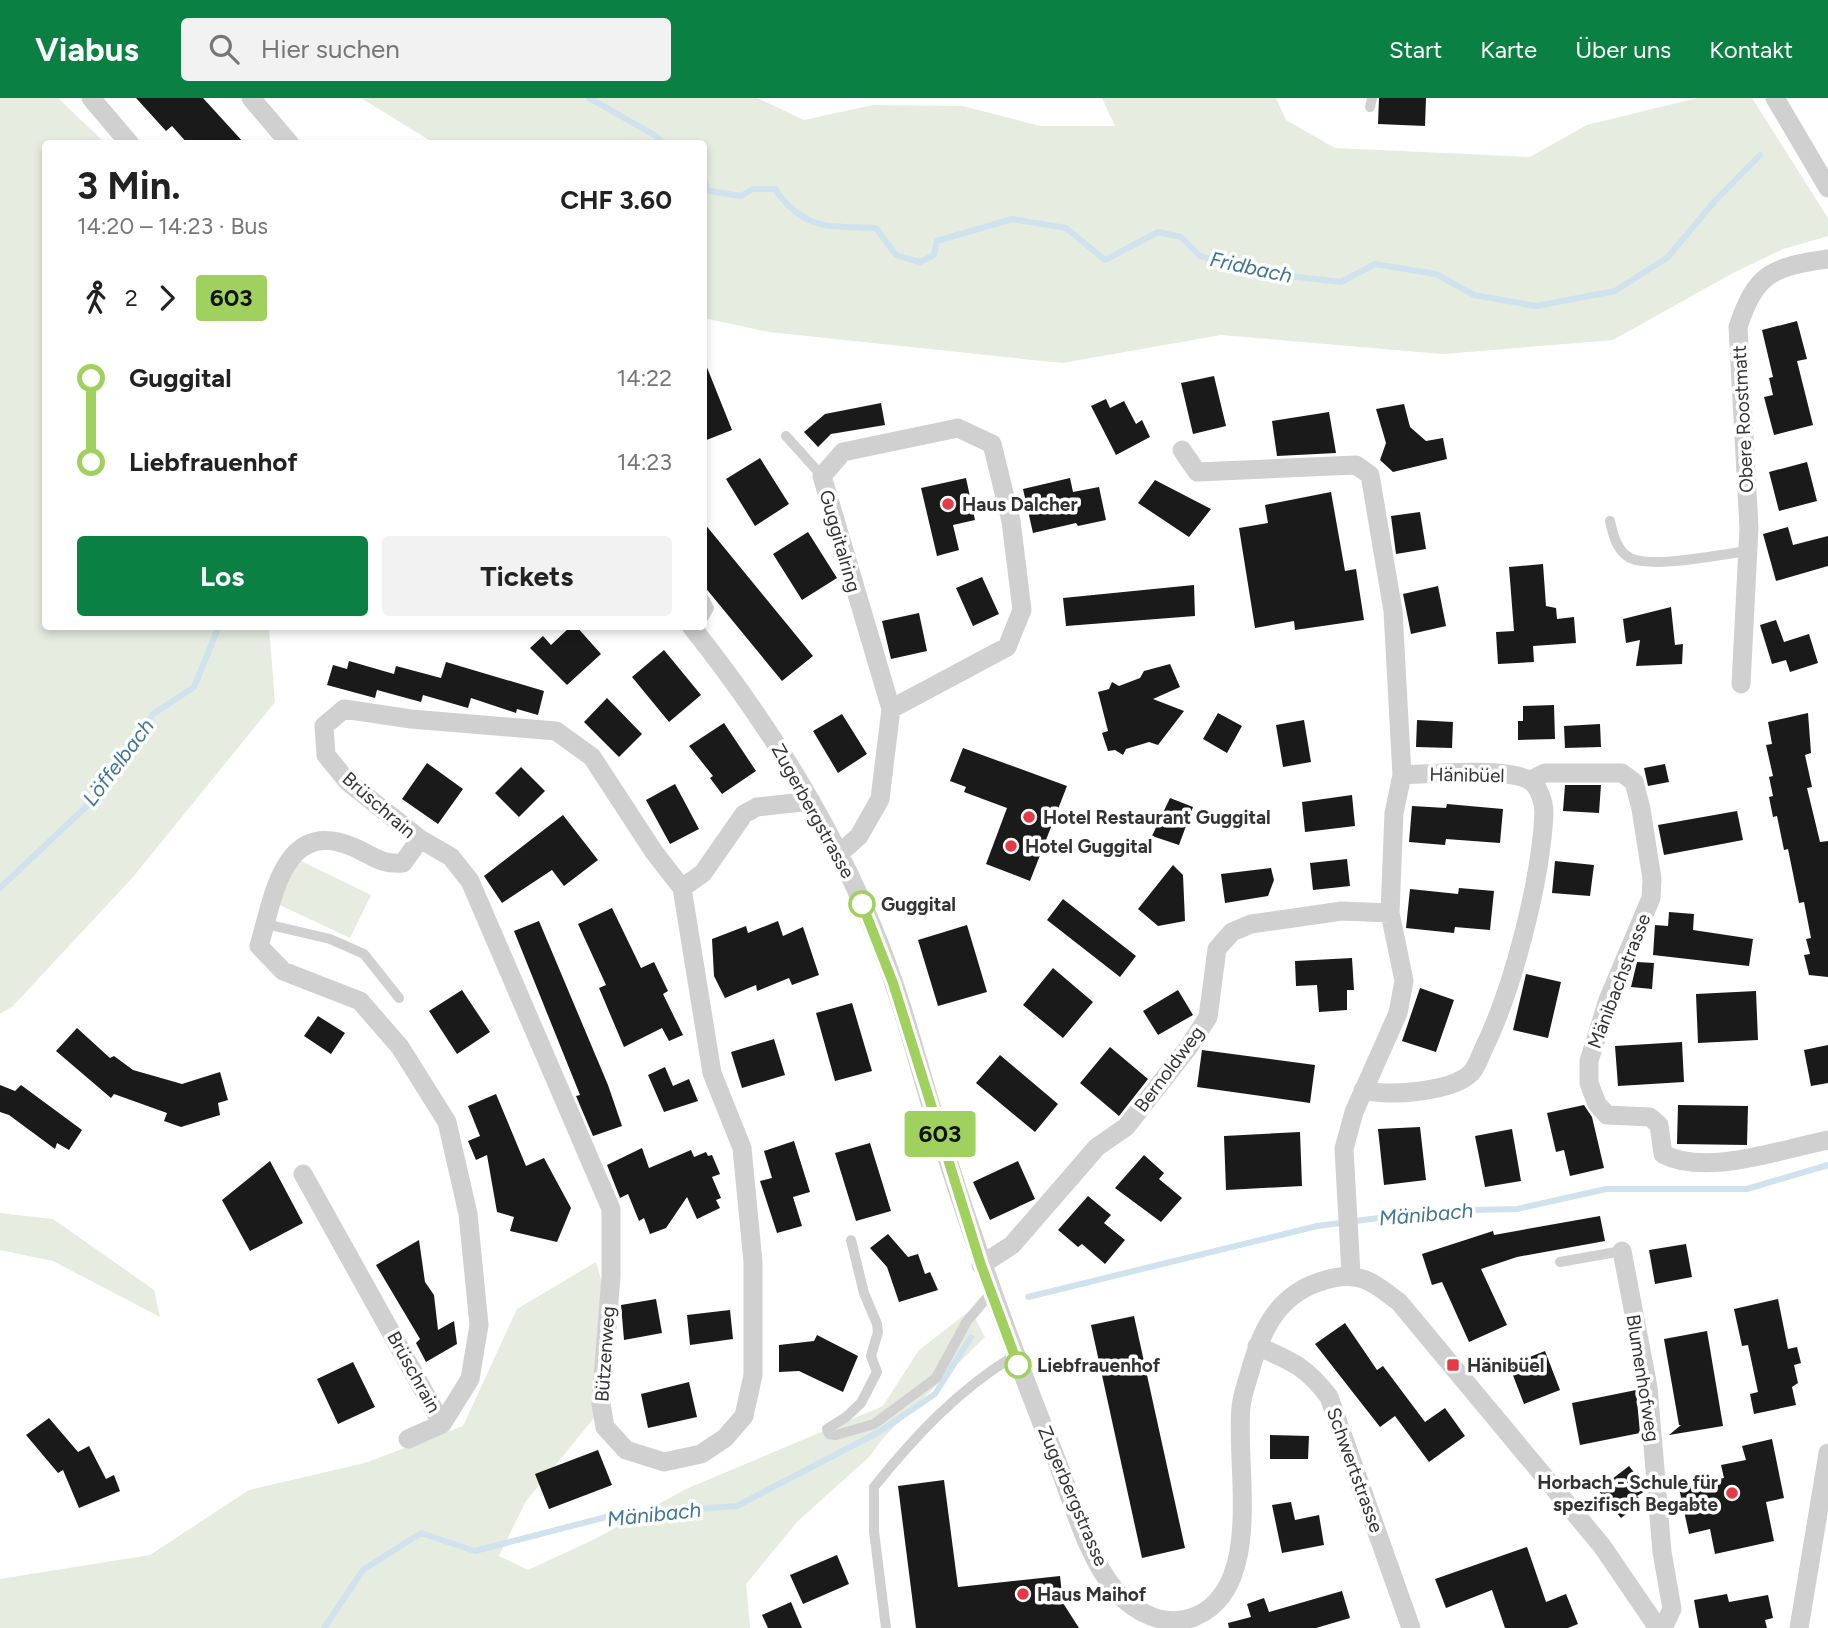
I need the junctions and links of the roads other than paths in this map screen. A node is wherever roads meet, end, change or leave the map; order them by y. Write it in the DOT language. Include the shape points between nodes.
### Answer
graph roads {
  1 [pos="91,98"];
  2 [pos="251,98"];
  3 [pos="1775,98"];
  4 [pos="127,140"];
  5 [pos="287,140"];
  6 [pos="1828,188"];
  7 [pos="1828,259"];
  8 [pos="786,436"];
  9 [pos="1182,450"];
  10 [pos="822,476"];
  11 [pos="1610,521"];
  12 [pos="1749,551"];
  13 [pos="694,630"];
  14 [pos="1741,684"];
  15 [pos="891,709"];
  16 [pos="1402,775"];
  17 [pos="1531,780"];
  18 [pos="811,801"];
  19 [pos="420,839"];
  20 [pos="839,854"];
  21 [pos="682,888"];
  22 [pos="1390,912"];
  23 [pos="266,924"];
  24 [pos="400,998"];
  25 [pos="1363,1090"];
  26 [pos="1828,1140"];
  27 [pos="303,1174"];
  28 [pos="851,1240"];
  29 [pos="1622,1251"];
  30 [pos="1560,1262"];
  31 [pos="981,1265"];
  32 [pos="1351,1274"];
  33 [pos="993,1295"];
  34 [pos="1257,1346"];
  35 [pos="1014,1356"];
  36 [pos="442,1424"];
  37 [pos="408,1439"];
  38 [pos="1828,1453"];
  39 [pos="1180,1625"];
  40 [pos="886,1628"];
  41 [pos="1411,1628"];
  42 [pos="1660,1628"];
  43 [pos="1799,1628"];
  1 -- 4 [label="street"];
  2 -- 5 [label="street"];
  3 -- 6 [label="street"];
  7 -- 12 [label="street, Obere Roostmatt" via="1791,264 1766,276 1748,296 1738,327"];
  8 -- 10 [label="lane"];
  9 -- 16 [label="street, Hänibüel" via="1197,472 1356,465 1370,475 1392,611"];
  10 -- 15 [label="street, Guggitalring"];
  10 -- 15 [label="street, Guggitalring" via="843,452 958,428 992,444 1011,521 1022,610 1007,647"];
  11 -- 12 [label="lane" via="1614,541 1629,557 1649,562"];
  12 -- 14 [label="street, Obere Roostmatt"];
  13 -- 18 [label="street, Zugerbergstrasse" via="763,723"];
  15 -- 20 [label="street, Guggitalring" via="880,799 859,836"];
  16 -- 17 [label="street, Hänibüel" via="1507,774"];
  16 -- 22 [label="street, Hänibüel" via="1394,813"];
  17 -- 25 [label="street, Hänibüel" via="1544,810 1530,911 1491,1035 1472,1073 1448,1086 1379,1095"];
  17 -- 26 [label="street, Mänibachstrasse" via="1545,773 1622,773 1634,782 1641,809 1651,898 1608,1000 1589,1061 1589,1083 1597,1104 1607,1115 1650,1117 1659,1125 1663,1154 1675,1161 1736,1161"];
  18 -- 20 [label="street, Zugerbergstrasse"];
  18 -- 21 [label="street" via="757,807 744,814 703,873"];
  19 -- 21 [label="street, Brüschrain" via="348,782 326,755 324,726 344,709 556,731 592,757 653,852"];
  19 -- 21 [label="street, Bützenweg" via="451,857 470,881 611,1209 601,1404 605,1427 626,1450 664,1462 701,1454 725,1438 744,1416 753,1375 753,1262 742,1148 712,1073"];
  19 -- 23 [label="street, Brüschrain" via="403,863 386,865 351,846 323,841 299,848 284,867 268,906"];
  20 -- 31 [label="street, Zugerbergstrasse" via="893,983"];
  22 -- 25 [label="street, Hänibüel" via="1404,981 1398,1013"];
  22 -- 31 [label="street, Bernoldweg" via="1342,911 1231,932 1217,949 1208,1017 1188,1048 1126,1126 1097,1147 1012,1245"];
  23 -- 24 [label="lane" via="330,939 365,954"];
  23 -- 36 [label="street, Brüschrain" via="259,946 283,971 360,1001 400,1046 447,1122 468,1214 479,1325 470,1378"];
  25 -- 32 [label="street, Hänibüel" via="1344,1149"];
  27 -- 36 [label="street, Brüschrain"];
  28 -- 33 [label="lane" via="877,1324 871,1356 877,1372 861,1403 827,1429 829,1434 874,1424 936,1378 967,1321"];
  29 -- 30 [label="lane"];
  29 -- 42 [label="street, Blumenhofweg" via="1648,1387 1662,1552 1672,1609"];
  31 -- 33 [label="street, Zugerbergstrasse"];
  32 -- 34 [label="street, Zugerbergstrasse" via="1305,1287 1288,1299 1267,1324"];
  32 -- 42 [label="street" via="1374,1283 1399,1302 1602,1546"];
  33 -- 35 [label="street, Zugerbergstrasse"];
  34 -- 39 [label="street, Zugerbergstrasse" via="1241,1405 1241,1546 1237,1564 1216,1603"];
  34 -- 41 [label="street, Schwertstrasse" via="1312,1375 1329,1397"];
  35 -- 39 [label="street, Zugerbergstrasse" via="1087,1538 1112,1587 1148,1615"];
  35 -- 40 [label="lane" via="936,1416 874,1487 874,1531"];
  36 -- 37 [label="street, Brüschrain"];
  38 -- 43 [label="street"];
}
